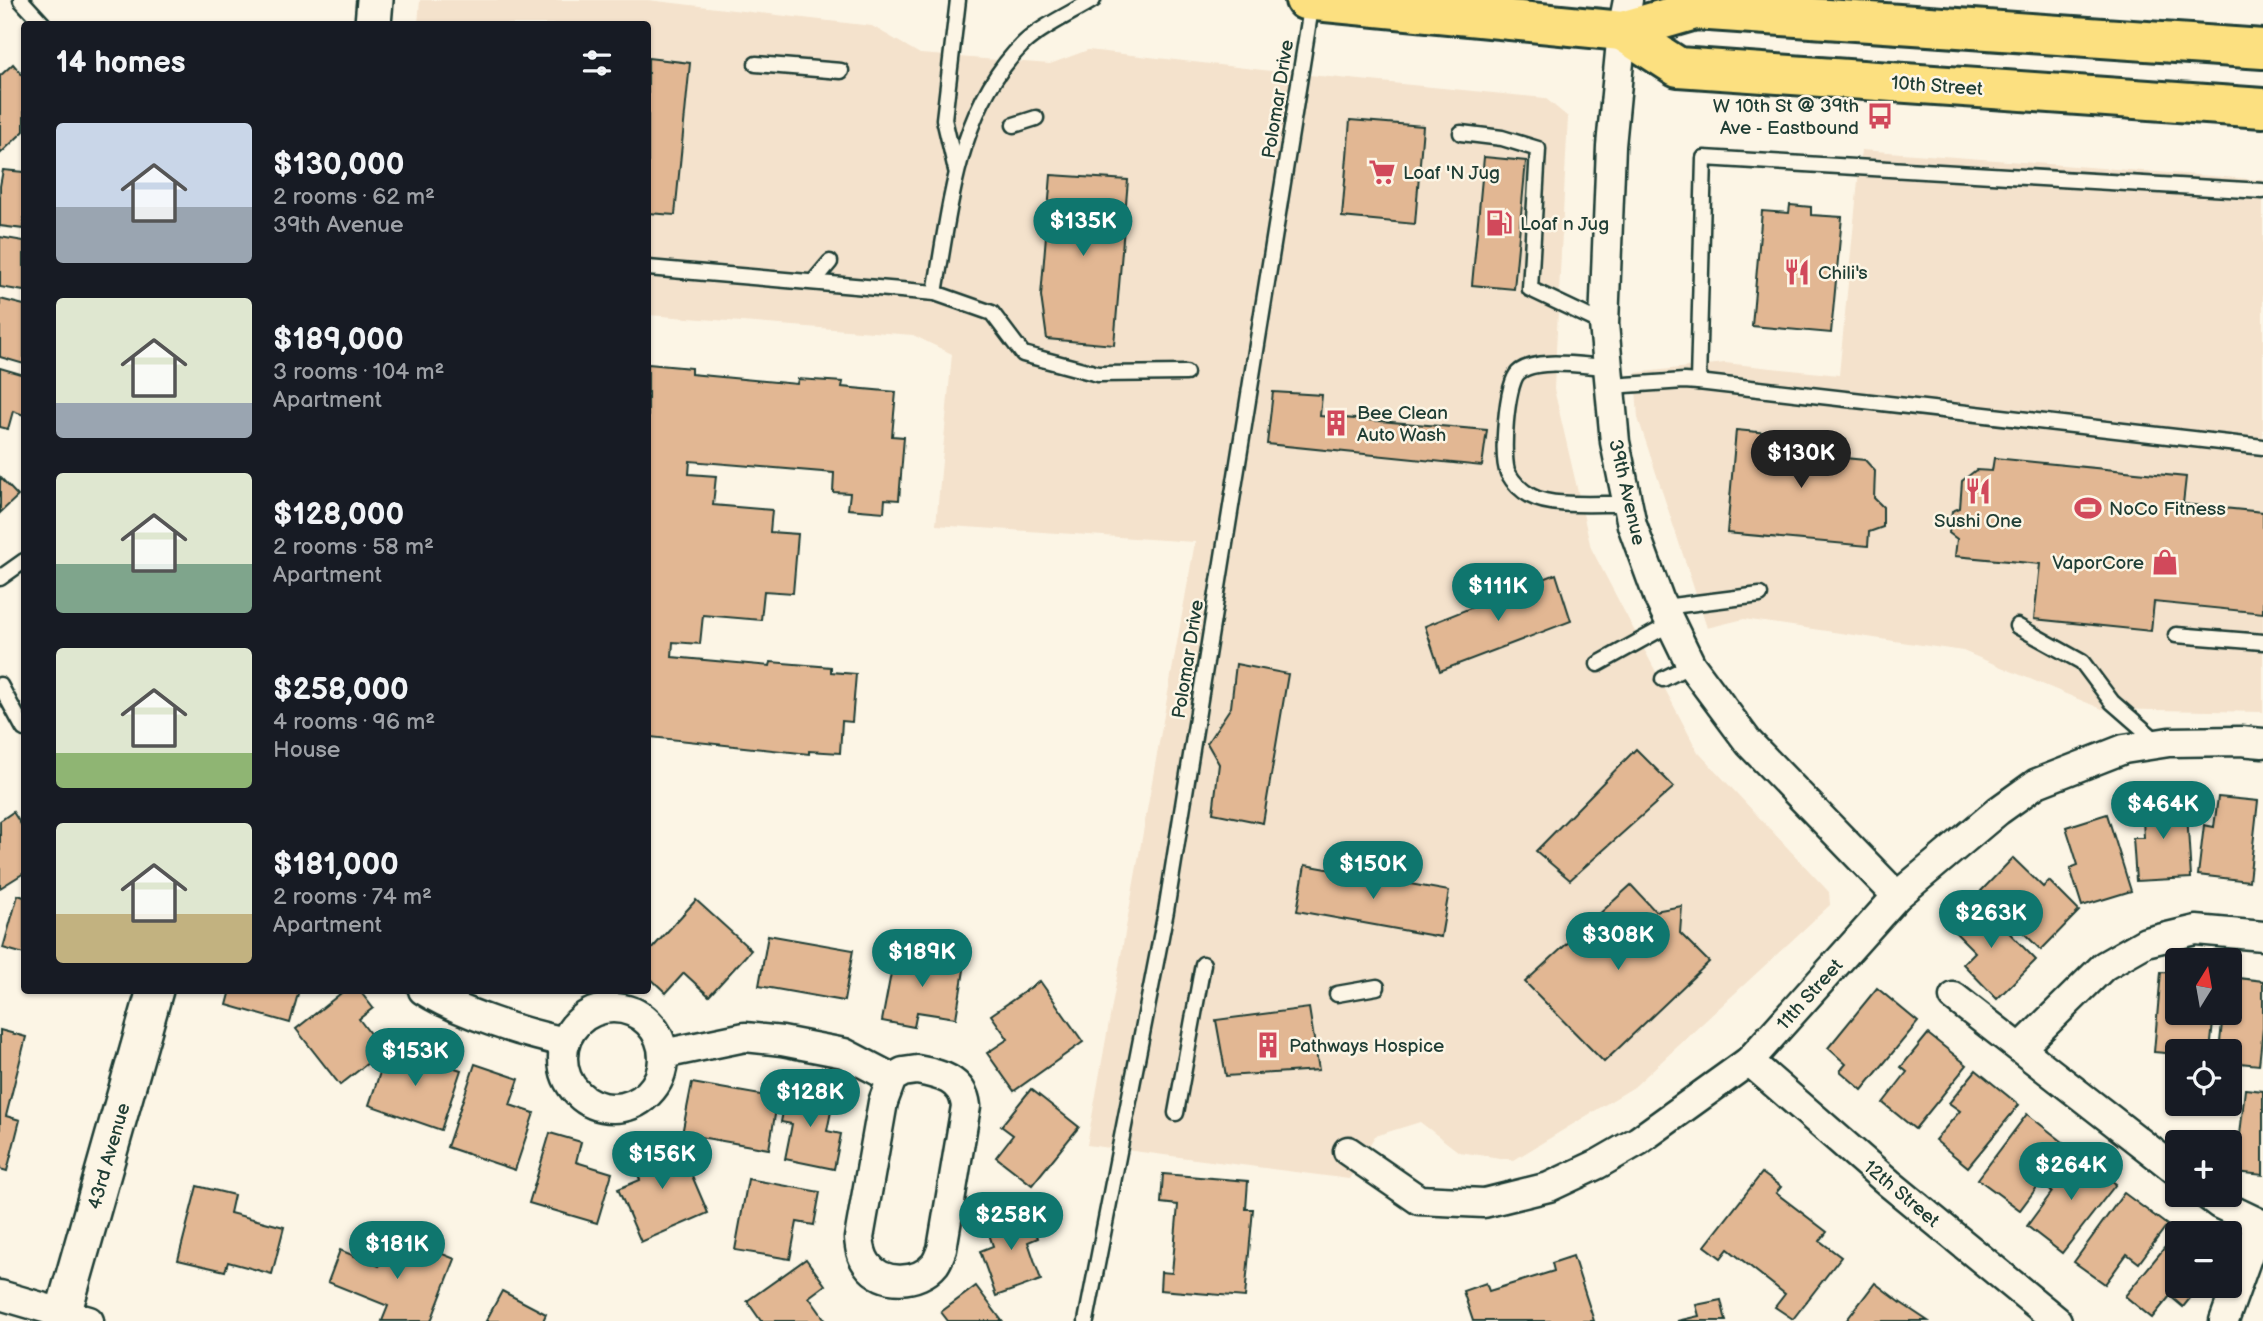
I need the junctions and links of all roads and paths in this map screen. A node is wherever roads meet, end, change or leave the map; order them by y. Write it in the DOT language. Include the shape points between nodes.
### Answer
graph roads {
  1 [pos="21,0"];
  2 [pos="375,0"];
  3 [pos="958,0"];
  4 [pos="1093,0"];
  5 [pos="1305,0"];
  6 [pos="1313,1"];
  7 [pos="1625,15"];
  8 [pos="40,21"];
  9 [pos="373,21"];
  10 [pos="2263,49"];
  11 [pos="756,64"];
  12 [pos="842,71"];
  13 [pos="2263,108"];
  14 [pos="1035,118"];
  15 [pos="1014,125"];
  16 [pos="1461,133"];
  17 [pos="956,171"];
  18 [pos="2263,191"];
  19 [pos="830,262"];
  20 [pos="651,268"];
  21 [pos="814,281"];
  22 [pos="935,293"];
  23 [pos="1604,324"];
  24 [pos="1186,373"];
  25 [pos="1609,377"];
  26 [pos="1698,382"];
  27 [pos="2263,447"];
  28 [pos="1627,504"];
  29 [pos="21,563"];
  30 [pos="0,579"];
  31 [pos="1760,595"];
  32 [pos="1668,615"];
  33 [pos="2017,626"];
  34 [pos="2176,635"];
  35 [pos="2263,642"];
  36 [pos="1598,664"];
  37 [pos="1691,665"];
  38 [pos="1663,679"];
  39 [pos="0,685"];
  40 [pos="21,724"];
  41 [pos="2263,743"];
  42 [pos="2160,744"];
  43 [pos="1897,896"];
  44 [pos="2263,936"];
  45 [pos="1203,964"];
  46 [pos="1377,987"];
  47 [pos="154,994"];
  48 [pos="430,994"];
  49 [pos="1337,994"];
  50 [pos="1954,997"];
  51 [pos="565,1042"];
  52 [pos="2021,1048"];
  53 [pos="663,1054"];
  54 [pos="1749,1062"];
  55 [pos="892,1078"];
  56 [pos="1177,1113"];
  57 [pos="1348,1151"];
  58 [pos="2165,1162"];
  59 [pos="2223,1207"];
  60 [pos="2261,1224"];
  61 [pos="0,1296"];
  62 [pos="71,1319"];
  63 [pos="1086,1321"];
  64 [pos="2057,1321"];
  65 [pos="2224,1321"];
  1 -- 8 [label="lane"];
  2 -- 9 [label="street"];
  3 -- 17 [label="lane" via="944,119"];
  4 -- 17 [label="lane" via="1026,41 997,73 983,97"];
  5 -- 6 [label="main road, 10th Street"];
  6 -- 7 [label="main road, 10th Street"];
  6 -- 63 [label="lane, Polomar Drive" via="1166,911"];
  7 -- 10 [label="main road, 10th Street" via="1695,10"];
  7 -- 13 [label="main road, 10th Street" via="1678,67"];
  7 -- 23 [label="street, 39th Avenue" via="1611,146"];
  11 -- 12 [label="lane"];
  14 -- 15 [label="lane"];
  16 -- 23 [label="lane" via="1538,149 1530,289"];
  17 -- 22 [label="lane"];
  18 -- 26 [label="lane" via="1704,158"];
  19 -- 21 [label="lane"];
  20 -- 21 [label="lane" via="742,269"];
  21 -- 22 [label="lane"];
  22 -- 24 [label="lane" via="992,313 1023,354 1098,374"];
  23 -- 25 [label="street, 39th Avenue"];
  25 -- 26 [label="lane"];
  25 -- 28 [label="street, 39th Avenue"];
  25 -- 28 [label="lane" via="1536,364 1518,373 1510,390 1507,471 1532,497"];
  26 -- 27 [label="lane"];
  28 -- 32 [label="street, 39th Avenue"];
  29 -- 30 [label="lane"];
  31 -- 32 [label="lane"];
  32 -- 36 [label="lane"];
  32 -- 37 [label="street, 39th Avenue"];
  33 -- 42 [label="lane" via="2082,662 2112,702"];
  34 -- 35 [label="lane"];
  37 -- 38 [label="lane"];
  37 -- 43 [label="street, 39th Avenue" via="1749,743"];
  39 -- 40 [label="lane"];
  41 -- 42 [label="street, 11th Street"];
  42 -- 43 [label="street, 11th Street" via="2124,749 2037,783"];
  43 -- 54 [label="street, 11th Street"];
  44 -- 52 [label="street" via="2196,930 2146,942 2105,966"];
  45 -- 56 [label="lane"];
  46 -- 49 [label="lane"];
  47 -- 62 [label="street, 43rd Avenue"];
  48 -- 51 [label="street"];
  50 -- 52 [label="street"];
  51 -- 53 [label="street" via="585,1016 601,1009 618,1009 649,1023"];
  51 -- 53 [label="street" via="565,1074 584,1100 599,1107 631,1105 645,1097 662,1070"];
  52 -- 58 [label="street"];
  53 -- 55 [label="street" via="745,1037 844,1053"];
  54 -- 57 [label="street, 11th Street" via="1598,1164 1549,1187 1484,1203 1419,1200"];
  54 -- 64 [label="street, 12th Street"];
  55 -- 55 [label="street" via="883,1101 859,1238 861,1254 876,1274 903,1280 920,1276 942,1249 966,1106 961,1088 946,1076 917,1070"];
  59 -- 60 [label="street"];
  60 -- 65 [label="street"];
  61 -- 62 [label="street"];
}
